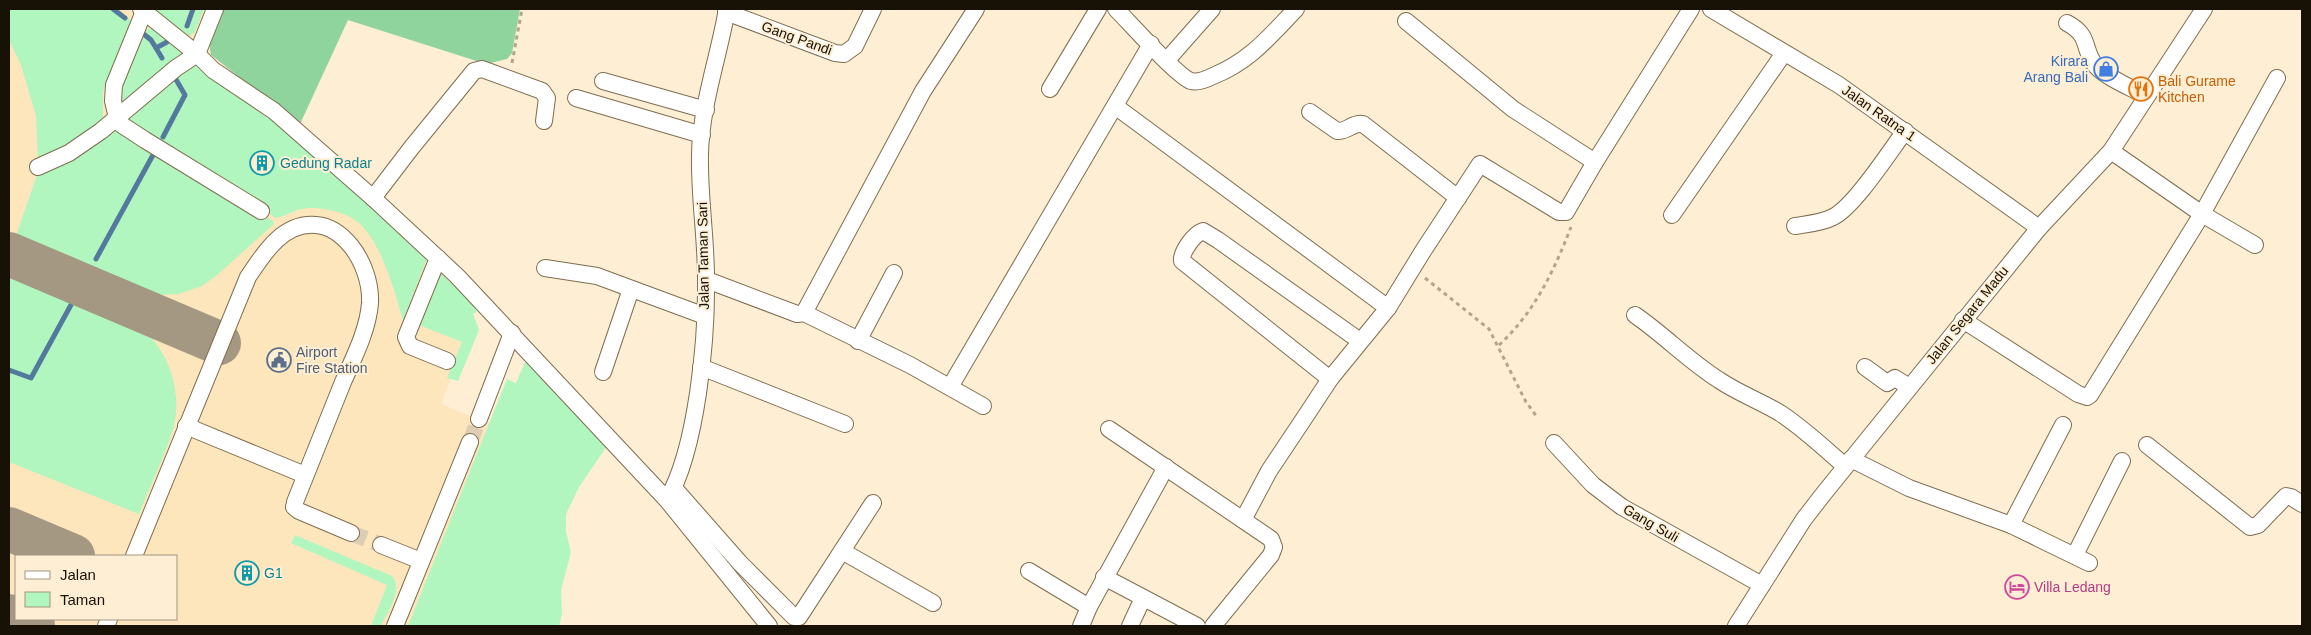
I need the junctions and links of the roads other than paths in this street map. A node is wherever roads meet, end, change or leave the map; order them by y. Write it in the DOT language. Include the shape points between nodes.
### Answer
graph roads {
  1 [pos="215,9"];
  2 [pos="873,9"];
  3 [pos="976,9"];
  4 [pos="1098,9"];
  5 [pos="1116,9"];
  6 [pos="1212,9"];
  7 [pos="1296,9"];
  8 [pos="1692,9"];
  9 [pos="1712,9"];
  10 [pos="2204,9"];
  11 [pos="143,10"];
  12 [pos="727,10"];
  13 [pos="1406,21"];
  14 [pos="2067,23"];
  15 [pos="1151,44"];
  16 [pos="1784,52"];
  17 [pos="197,54"];
  18 [pos="1166,60"];
  19 [pos="2276,78"];
  20 [pos="604,81"];
  21 [pos="1050,89"];
  22 [pos="2146,96"];
  23 [pos="576,98"];
  24 [pos="1115,106"];
  25 [pos="706,110"];
  26 [pos="1310,112"];
  27 [pos="117,118"];
  28 [pos="544,120"];
  29 [pos="1905,131"];
  30 [pos="702,135"];
  31 [pos="2111,151"];
  32 [pos="1595,162"];
  33 [pos="38,166"];
  34 [pos="373,198"];
  35 [pos="1458,198"];
  36 [pos="261,211"];
  37 [pos="2202,214"];
  38 [pos="1672,215"];
  39 [pos="1795,226"];
  40 [pos="2039,228"];
  41 [pos="2255,245"];
  42 [pos="438,258"];
  43 [pos="545,268"];
  44 [pos="894,273"];
  45 [pos="706,280"];
  46 [pos="631,289"];
  47 [pos="1388,308"];
  48 [pos="804,313"];
  49 [pos="1635,315"];
  50 [pos="705,316"];
  51 [pos="1963,320"];
  52 [pos="512,333"];
  53 [pos="858,341"];
  54 [pos="1360,342"];
  55 [pos="447,361"];
  56 [pos="701,367"];
  57 [pos="1865,368"];
  58 [pos="604,372"];
  59 [pos="1330,379"];
  60 [pos="950,387"];
  61 [pos="1909,387"];
  62 [pos="983,406"];
  63 [pos="479,419"];
  64 [pos="845,424"];
  65 [pos="2063,425"];
  66 [pos="186,426"];
  67 [pos="1109,429"];
  68 [pos="470,442"];
  69 [pos="1554,443"];
  70 [pos="2147,445"];
  71 [pos="2122,461"];
  72 [pos="1848,463"];
  73 [pos="1166,467"];
  74 [pos="306,475"];
  75 [pos="671,494"];
  76 [pos="873,503"];
  77 [pos="2302,504"];
  78 [pos="1243,520"];
  79 [pos="2011,525"];
  80 [pos="351,533"];
  81 [pos="381,545"];
  82 [pos="842,551"];
  83 [pos="134,555"];
  84 [pos="421,561"];
  85 [pos="1029,571"];
  86 [pos="1104,578"];
  87 [pos="1762,585"];
  88 [pos="1143,598"];
  89 [pos="933,603"];
  90 [pos="1089,607"];
  91 [pos="1743,623"];
  92 [pos="395,626"];
  93 [pos="769,626"];
  94 [pos="1081,626"];
  95 [pos="1130,626"];
  96 [pos="1197,626"];
  97 [pos="1213,626"];
  1 -- 17 [label="street"];
  2 -- 12 [label="street, Gang Pandi" via="855,46 844,54"];
  3 -- 48 [label="street" via="923,92"];
  4 -- 21 [label="street"];
  5 -- 15 [label="street"];
  6 -- 18 [label="street"];
  7 -- 18 [label="street" via="1253,54 1210,77 1190,81"];
  8 -- 32 [label="street"];
  9 -- 16 [label="street, Jalan Ratna 1"];
  10 -- 22 [label="street, Jalan Segara Madu"];
  11 -- 17 [label="street"];
  11 -- 27 [label="street" via="114,85"];
  12 -- 25 [label="street, Jalan Taman Sari"];
  13 -- 32 [label="street" via="1513,109"];
  14 -- 22 [label="street" via="2083,36 2098,68"];
  15 -- 18 [label="street"];
  15 -- 24 [label="street"];
  16 -- 29 [label="street, Jalan Ratna 1"];
  16 -- 38 [label="street"];
  17 -- 27 [label="street"];
  17 -- 34 [label="street" via="213,70 274,112"];
  19 -- 37 [label="street"];
  20 -- 25 [label="street"];
  22 -- 31 [label="street, Jalan Segara Madu"];
  23 -- 30 [label="street"];
  24 -- 47 [label="street"];
  24 -- 60 [label="street"];
  25 -- 30 [label="street, Jalan Taman Sari"];
  26 -- 35 [label="street" via="1337,131 1363,124"];
  27 -- 33 [label="street" via="69,153"];
  27 -- 36 [label="street" via="145,140"];
  28 -- 34 [label="street" via="548,98 542,91 482,69 474,71"];
  29 -- 39 [label="street" via="1877,170 1838,214"];
  29 -- 40 [label="street, Jalan Ratna 1"];
  30 -- 45 [label="street, Jalan Taman Sari" via="700,164"];
  31 -- 37 [label="street"];
  31 -- 40 [label="street, Jalan Segara Madu"];
  32 -- 35 [label="street" via="1566,212 1559,212 1480,164"];
  34 -- 42 [label="street"];
  35 -- 47 [label="street"];
  37 -- 41 [label="street"];
  37 -- 51 [label="street" via="2089,396 2078,394"];
  40 -- 51 [label="street, Jalan Segara Madu"];
  42 -- 52 [label="street"];
  42 -- 55 [label="street" via="406,337 410,346"];
  43 -- 46 [label="street" via="597,276"];
  44 -- 53 [label="street"];
  45 -- 48 [label="street" via="797,314"];
  45 -- 50 [label="street, Jalan Taman Sari"];
  46 -- 50 [label="street"];
  46 -- 58 [label="street"];
  47 -- 54 [label="street"];
  48 -- 53 [label="street"];
  49 -- 72 [label="street" via="1720,381 1763,403"];
  50 -- 56 [label="street, Jalan Taman Sari"];
  51 -- 61 [label="street, Jalan Segara Madu"];
  52 -- 63 [label="street"];
  52 -- 75 [label="street"];
  53 -- 60 [label="street"];
  54 -- 59 [label="street"];
  54 -- 59 [label="street" via="1218,240 1203,231 1198,233 1182,254 1182,261"];
  56 -- 64 [label="street"];
  56 -- 75 [label="street, Jalan Taman Sari" via="686,453"];
  57 -- 61 [label="street" via="1887,383 1895,378"];
  59 -- 78 [label="street" via="1274,464"];
  60 -- 62 [label="street"];
  61 -- 72 [label="street, Jalan Segara Madu"];
  65 -- 79 [label="street"];
  66 -- 74 [label="street"];
  66 -- 74 [label="street" via="248,277 258,261 289,228 303,224 333,230 343,237 363,266 370,301 358,346"];
  66 -- 83 [label="street"];
  67 -- 73 [label="street"];
  68 -- 84 [label="street"];
  69 -- 87 [label="street, Gang Suli" via="1594,485 1622,506"];
  70 -- 77 [label="street" via="2250,527 2258,525 2286,496"];
  71 -- 79 [label="street" via="2082,559"];
  72 -- 79 [label="street"];
  72 -- 87 [label="street, Jalan Segara Madu" via="1804,519"];
  73 -- 78 [label="street"];
  73 -- 86 [label="street"];
  74 -- 80 [label="street" via="295,502 296,510"];
  75 -- 82 [label="street" via="794,617 799,617"];
  75 -- 93 [label="street"];
  76 -- 82 [label="street"];
  78 -- 97 [label="street" via="1271,539 1274,547 1271,555"];
  81 -- 84 [label="street"];
  82 -- 89 [label="street"];
  84 -- 92 [label="street"];
  85 -- 90 [label="street"];
  86 -- 88 [label="street"];
  86 -- 90 [label="street"];
  87 -- 91 [label="street, Jalan Segara Madu"];
  88 -- 95 [label="street"];
  88 -- 96 [label="street"];
  90 -- 94 [label="street"];
}
